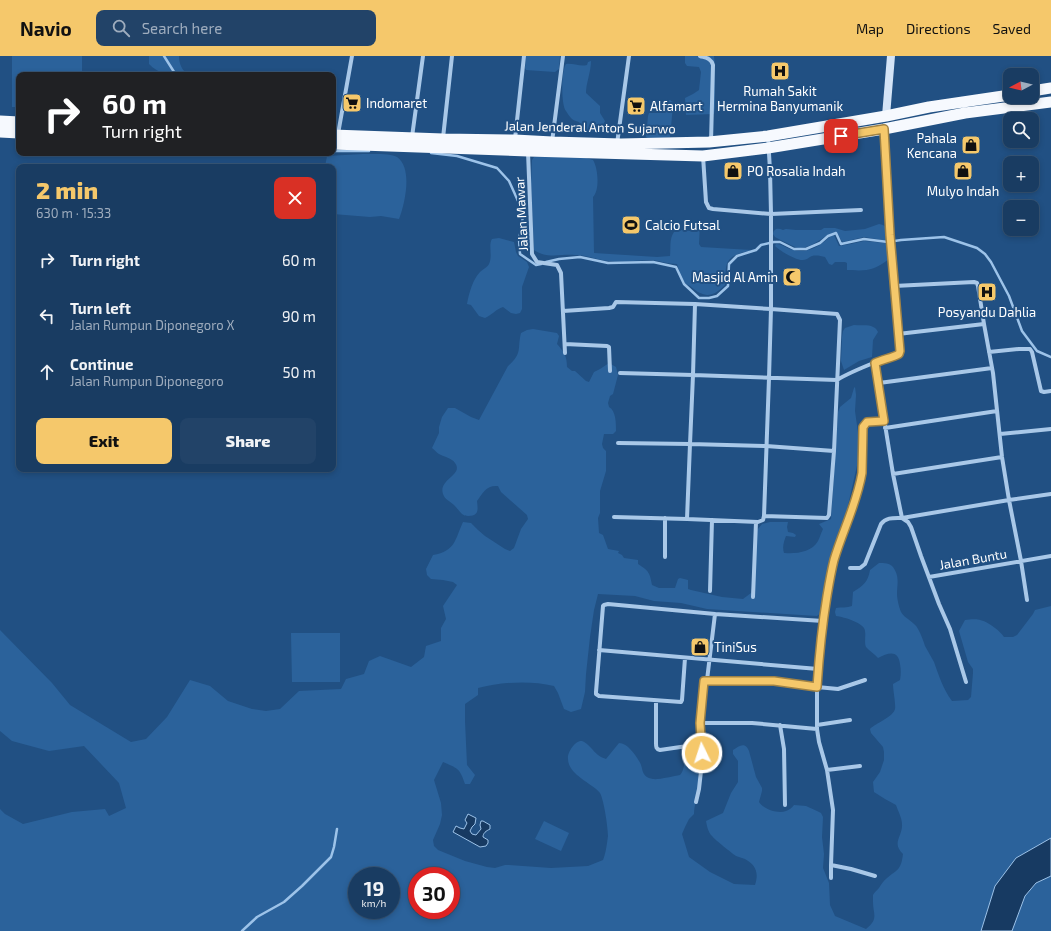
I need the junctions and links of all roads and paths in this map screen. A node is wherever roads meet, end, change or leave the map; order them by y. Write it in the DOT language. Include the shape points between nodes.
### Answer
graph roads {
  1 [pos="352,56"];
  2 [pos="423,56"];
  3 [pos="452,56"];
  4 [pos="524,56"];
  5 [pos="563,56"];
  6 [pos="629,56"];
  7 [pos="700,56"];
  8 [pos="891,56"];
  9 [pos="1051,88"];
  10 [pos="1039,90"];
  11 [pos="1003,96"];
  12 [pos="1051,102"];
  13 [pos="883,116"];
  14 [pos="0,121"];
  15 [pos="16,122"];
  16 [pos="884,129"];
  17 [pos="0,132"];
  18 [pos="16,133"];
  19 [pos="336,133"];
  20 [pos="768,136"];
  21 [pos="336,138"];
  22 [pos="443,139"];
  23 [pos="515,140"];
  24 [pos="412,142"];
  25 [pos="552,142"];
  26 [pos="711,142"];
  27 [pos="617,144"];
  28 [pos="768,148"];
  29 [pos="528,151"];
  30 [pos="703,156"];
  31 [pos="861,210"];
  32 [pos="771,214"];
  33 [pos="894,286"];
  34 [pos="695,304"];
  35 [pos="770,309"];
  36 [pos="563,311"];
  37 [pos="984,324"];
  38 [pos="898,334"];
  39 [pos="565,344"];
  40 [pos="989,352"];
  41 [pos="565,353"];
  42 [pos="875,363"];
  43 [pos="992,368"];
  44 [pos="610,371"];
  45 [pos="620,372"];
  46 [pos="693,375"];
  47 [pos="769,378"];
  48 [pos="837,380"];
  49 [pos="879,382"];
  50 [pos="1051,391"];
  51 [pos="997,411"];
  52 [pos="884,421"];
  53 [pos="885,428"];
  54 [pos="1051,429"];
  55 [pos="1000,434"];
  56 [pos="618,443"];
  57 [pos="690,444"];
  58 [pos="766,446"];
  59 [pos="834,451"];
  60 [pos="1002,457"];
  61 [pos="893,474"];
  62 [pos="1051,494"];
  63 [pos="1009,500"];
  64 [pos="614,516"];
  65 [pos="764,516"];
  66 [pos="665,518"];
  67 [pos="902,518"];
  68 [pos="687,519"];
  69 [pos="712,520"];
  70 [pos="756,522"];
  71 [pos="1051,556"];
  72 [pos="665,557"];
  73 [pos="1021,561"];
  74 [pos="850,568"];
  75 [pos="929,578"];
  76 [pos="710,591"];
  77 [pos="753,597"];
  78 [pos="1027,600"];
  79 [pos="715,614"];
  80 [pos="823,621"];
  81 [pos="599,650"];
  82 [pos="685,658"];
  83 [pos="710,660"];
  84 [pos="818,670"];
  85 [pos="707,680"];
  86 [pos="865,680"];
  87 [pos="966,682"];
  88 [pos="817,687"];
  89 [pos="656,701"];
  90 [pos="850,720"];
  91 [pos="700,723"];
  92 [pos="780,725"];
  93 [pos="817,727"];
  94 [pos="701,744"];
  95 [pos="860,766"];
  96 [pos="826,770"];
  97 [pos="696,802"];
  98 [pos="785,805"];
  99 [pos="831,865"];
  100 [pos="875,876"];
  101 [pos="831,878"];
  1 -- 19 [label="street"];
  2 -- 24 [label="street"];
  3 -- 22 [label="street"];
  4 -- 23 [label="street"];
  5 -- 25 [label="street"];
  6 -- 27 [label="street"];
  7 -- 26 [label="street" via="712,60 713,65"];
  8 -- 13 [label="main road"];
  9 -- 10 [label="highway"];
  11 -- 13 [label="highway, Jalan Jenderal Anton Sujarwo"];
  12 -- 16 [label="highway, Jalan Jenderal Anton Sujarwo" via="965,113"];
  13 -- 20 [label="highway, Jalan Jenderal Anton Sujarwo"];
  14 -- 15 [label="highway"];
  16 -- 28 [label="highway, Jalan Jenderal Anton Sujarwo"];
  16 -- 33 [label="street"];
  17 -- 18 [label="highway"];
  20 -- 26 [label="highway, Jalan Jenderal Anton Sujarwo"];
  20 -- 28 [label="street"];
  21 -- 24 [label="highway, Jalan Jenderal Anton Sujarwo"];
  22 -- 23 [label="highway, Jalan Jenderal Anton Sujarwo"];
  22 -- 24 [label="highway, Jalan Jenderal Anton Sujarwo"];
  23 -- 25 [label="highway, Jalan Jenderal Anton Sujarwo"];
  24 -- 29 [label="highway, Jalan Jenderal Anton Sujarwo"];
  25 -- 27 [label="highway, Jalan Jenderal Anton Sujarwo"];
  26 -- 27 [label="highway, Jalan Jenderal Anton Sujarwo"];
  28 -- 30 [label="highway, Jalan Jenderal Anton Sujarwo"];
  28 -- 32 [label="street"];
  29 -- 30 [label="highway, Jalan Jenderal Anton Sujarwo"];
  29 -- 36 [label="street, Jalan Mawar" via="532,254 537,262 557,266 561,273"];
  30 -- 32 [label="street" via="706,202 709,208"];
  31 -- 32 [label="street"];
  32 -- 35 [label="street"];
  33 -- 37 [label="street" via="977,283"];
  33 -- 38 [label="street"];
  34 -- 35 [label="street"];
  34 -- 36 [label="street" via="616,302 609,308"];
  34 -- 46 [label="street"];
  35 -- 47 [label="street"];
  35 -- 48 [label="street" via="837,314 840,320"];
  36 -- 39 [label="street, Jalan Mawar"];
  37 -- 38 [label="street"];
  37 -- 40 [label="street"];
  38 -- 42 [label="street" via="899,354"];
  39 -- 41 [label="street, Jalan Mawar"];
  39 -- 44 [label="street" via="608,346"];
  40 -- 43 [label="street"];
  40 -- 50 [label="street" via="1030,349 1041,390"];
  42 -- 48 [label="street"];
  42 -- 49 [label="street"];
  43 -- 49 [label="street"];
  43 -- 51 [label="street"];
  45 -- 46 [label="street"];
  46 -- 47 [label="street"];
  46 -- 57 [label="street"];
  47 -- 48 [label="street"];
  47 -- 58 [label="street"];
  48 -- 59 [label="street"];
  49 -- 52 [label="street"];
  51 -- 53 [label="street"];
  51 -- 55 [label="street"];
  52 -- 53 [label="street"];
  52 -- 80 [label="street" via="867,422 863,427 860,488 834,560"];
  53 -- 61 [label="street"];
  54 -- 55 [label="street"];
  55 -- 60 [label="street"];
  56 -- 57 [label="street"];
  57 -- 58 [label="street"];
  57 -- 68 [label="street"];
  58 -- 59 [label="street"];
  58 -- 65 [label="street"];
  59 -- 65 [label="street" via="829,517"];
  60 -- 61 [label="street"];
  60 -- 63 [label="street"];
  61 -- 67 [label="street"];
  62 -- 63 [label="street"];
  63 -- 67 [label="street"];
  63 -- 73 [label="street"];
  64 -- 66 [label="street"];
  65 -- 70 [label="street" via="763,520"];
  66 -- 68 [label="street"];
  66 -- 72 [label="street"];
  67 -- 74 [label="street" via="882,522 865,564 860,568"];
  67 -- 75 [label="street" via="911,527"];
  68 -- 69 [label="street"];
  69 -- 70 [label="street"];
  69 -- 76 [label="street"];
  70 -- 77 [label="street"];
  71 -- 73 [label="street, Jalan Buntu"];
  73 -- 75 [label="street, Jalan Buntu"];
  73 -- 78 [label="street"];
  75 -- 87 [label="street" via="950,629"];
  79 -- 80 [label="street"];
  79 -- 81 [label="street" via="604,605"];
  79 -- 83 [label="street"];
  80 -- 84 [label="street"];
  81 -- 82 [label="street"];
  81 -- 89 [label="street" via="596,694"];
  82 -- 83 [label="street"];
  82 -- 89 [label="street" via="681,702"];
  83 -- 84 [label="street"];
  83 -- 85 [label="street"];
  84 -- 88 [label="street"];
  85 -- 88 [label="street" via="774,681"];
  85 -- 91 [label="street" via="704,681"];
  86 -- 88 [label="street" via="838,689"];
  88 -- 93 [label="street"];
  89 -- 94 [label="street" via="658,749"];
  90 -- 93 [label="street"];
  91 -- 92 [label="street" via="752,722"];
  91 -- 94 [label="street"];
  92 -- 93 [label="street"];
  92 -- 98 [label="street" via="784,749"];
  93 -- 96 [label="street"];
  94 -- 97 [label="street" via="702,762"];
  95 -- 96 [label="street"];
  96 -- 99 [label="street" via="834,810"];
  99 -- 100 [label="street"];
  99 -- 101 [label="street"];
}
